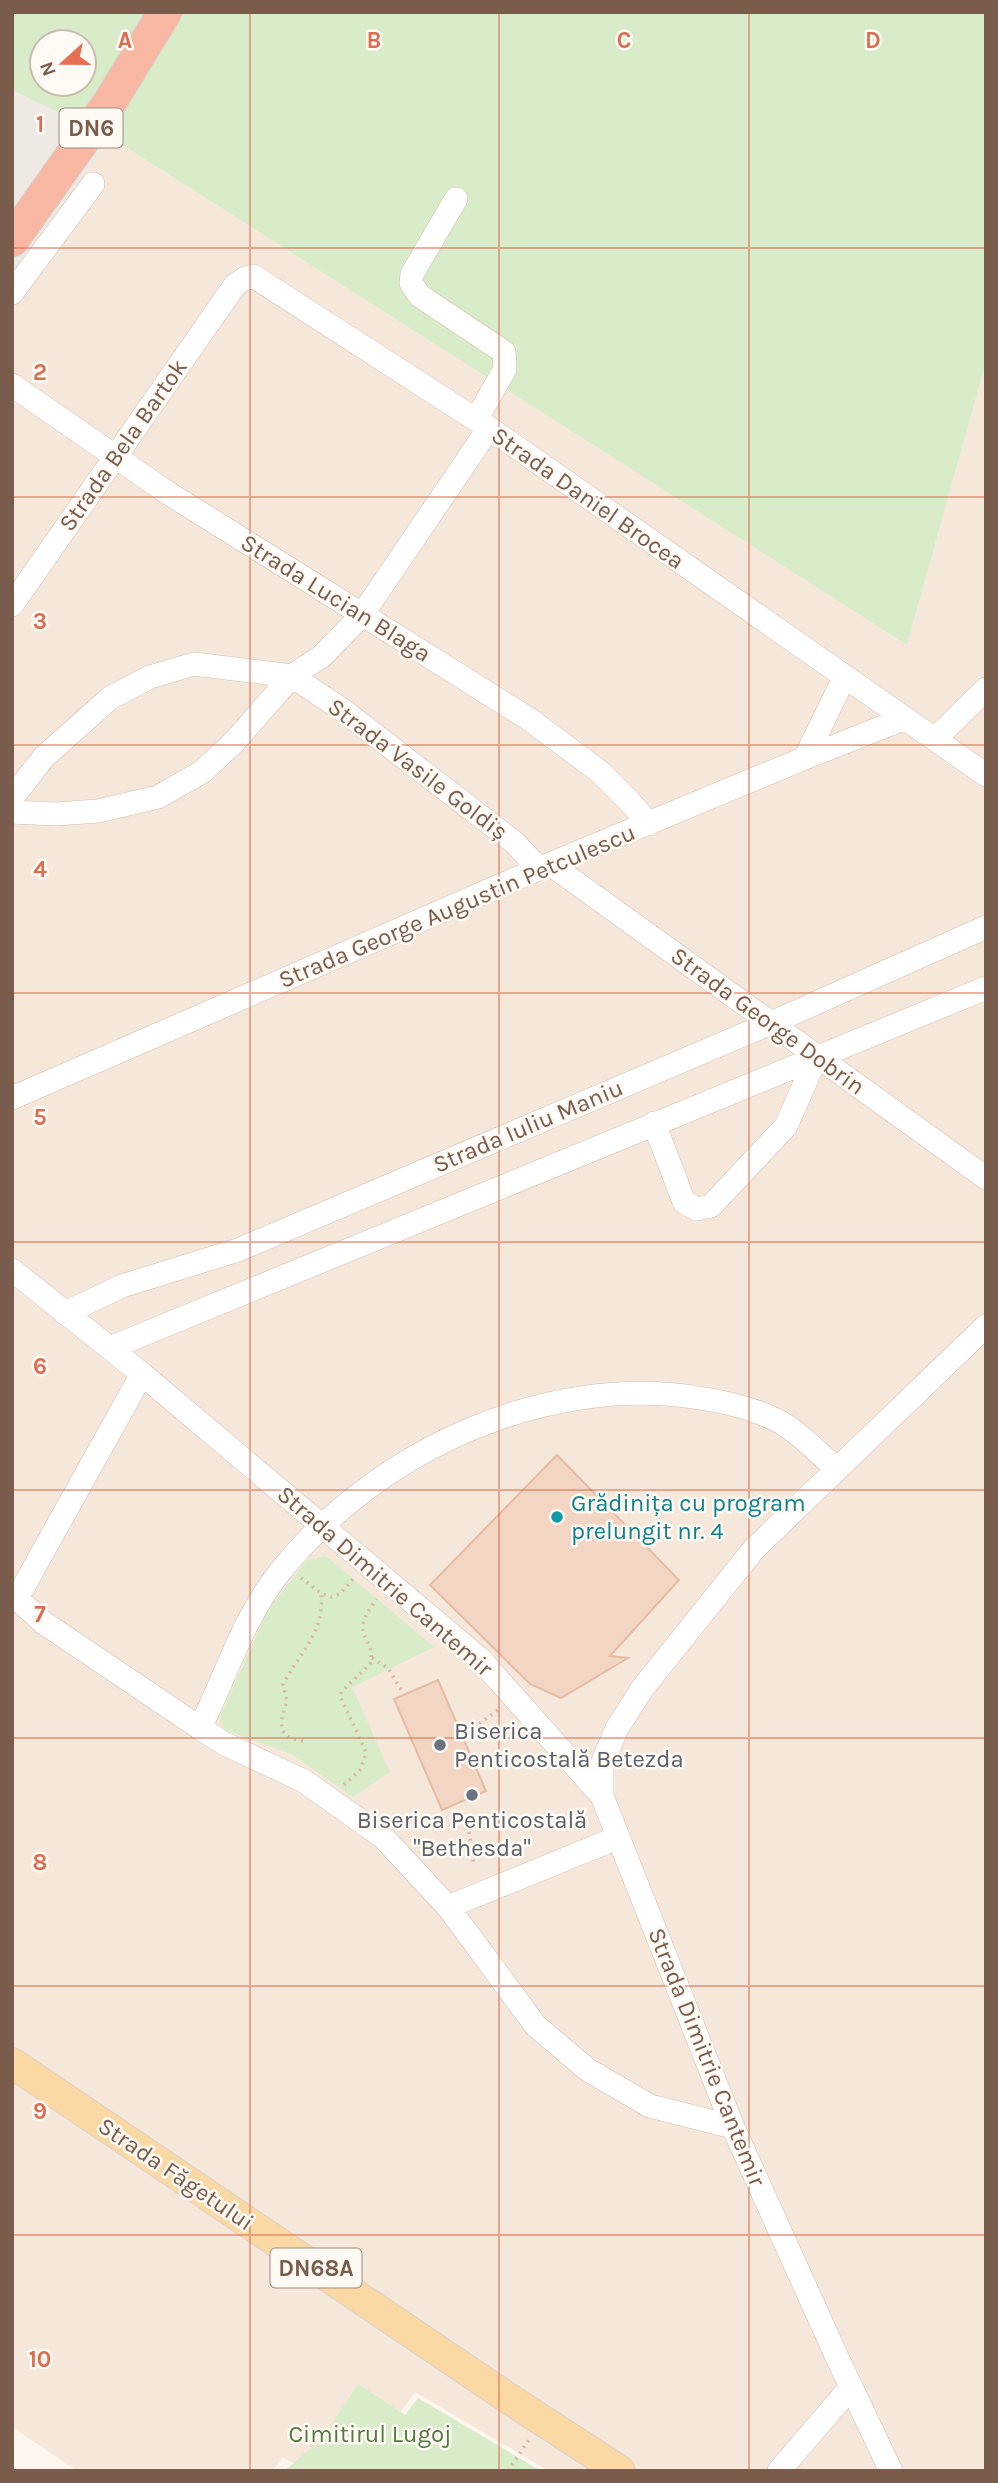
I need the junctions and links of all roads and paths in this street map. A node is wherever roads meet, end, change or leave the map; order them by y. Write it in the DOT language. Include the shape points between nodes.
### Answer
graph roads {
  1 [pos="165,12"];
  2 [pos="93,184"];
  3 [pos="456,199"];
  4 [pos="12,240"];
  5 [pos="235,285"];
  6 [pos="12,293"];
  7 [pos="12,385"];
  8 [pos="482,424"];
  9 [pos="115,457"];
  10 [pos="12,605"];
  11 [pos="362,615"];
  12 [pos="292,676"];
  13 [pos="844,678"];
  14 [pos="986,689"];
  15 [pos="903,719"];
  16 [pos="935,739"];
  17 [pos="805,758"];
  18 [pos="986,775"];
  19 [pos="12,798"];
  20 [pos="12,812"];
  21 [pos="649,824"];
  22 [pos="544,867"];
  23 [pos="986,927"];
  24 [pos="986,988"];
  25 [pos="771,1023"];
  26 [pos="817,1056"];
  27 [pos="12,1098"];
  28 [pos="654,1123"];
  29 [pos="986,1178"];
  30 [pos="12,1270"];
  31 [pos="65,1313"];
  32 [pos="986,1326"];
  33 [pos="110,1348"];
  34 [pos="142,1374"];
  35 [pos="837,1469"];
  36 [pos="322,1526"];
  37 [pos="292,1571"];
  38 [pos="361,1585"];
  39 [pos="369,1592"];
  40 [pos="321,1593"];
  41 [pos="14,1597"];
  42 [pos="372,1658"];
  43 [pos="403,1693"];
  44 [pos="500,1709"];
  45 [pos="200,1728"];
  46 [pos="468,1732"];
  47 [pos="303,1741"];
  48 [pos="335,1793"];
  49 [pos="602,1796"];
  50 [pos="468,1825"];
  51 [pos="617,1838"];
  52 [pos="474,1866"];
  53 [pos="448,1906"];
  54 [pos="12,2063"];
  55 [pos="733,2127"];
  56 [pos="851,2387"];
  57 [pos="529,2440"];
  58 [pos="508,2471"];
  59 [pos="620,2471"];
  60 [pos="779,2471"];
  61 [pos="891,2471"];
  1 -- 4 [label="highway, DN6" via="110,102"];
  2 -- 6 [label="street"];
  3 -- 8 [label="street" via="411,283 420,296 504,352 505,369"];
  5 -- 8 [label="street, Strada Daniel Brocea" via="253,276"];
  5 -- 9 [label="street, Strada Bela Bartok"];
  7 -- 9 [label="street, Strada Lucian Blaga"];
  8 -- 11 [label="street"];
  8 -- 13 [label="street, Strada Daniel Brocea"];
  9 -- 10 [label="street, Strada Bela Bartok"];
  9 -- 11 [label="street, Strada Lucian Blaga"];
  11 -- 12 [label="street" via="322,656"];
  11 -- 21 [label="street, Strada Lucian Blaga" via="529,719 600,772"];
  12 -- 19 [label="street, Strada Vasile Goldiș" via="194,664 150,677 110,698 44,757"];
  12 -- 20 [label="street" via="202,772 158,797 98,811"];
  12 -- 22 [label="street, Strada Vasile Goldiș" via="344,711"];
  13 -- 15 [label="street, Strada Daniel Brocea"];
  13 -- 17 [label="street"];
  14 -- 16 [label="street"];
  15 -- 16 [label="street, Strada Daniel Brocea"];
  15 -- 17 [label="street, Strada George Augustin Petculescu"];
  16 -- 18 [label="street, Strada Daniel Brocea"];
  17 -- 21 [label="street, Strada George Augustin Petculescu"];
  21 -- 22 [label="street, Strada George Augustin Petculescu"];
  22 -- 25 [label="street, Strada George Dobrin"];
  22 -- 27 [label="street, Strada George Augustin Petculescu"];
  23 -- 25 [label="street, Strada Iuliu Maniu"];
  24 -- 26 [label="street, Strada Iuliu Maniu"];
  25 -- 26 [label="street, Strada George Dobrin"];
  25 -- 31 [label="street, Strada Iuliu Maniu" via="238,1250 122,1286"];
  26 -- 28 [label="street, Strada Iuliu Maniu"];
  26 -- 28 [label="street" via="786,1126 711,1206 697,1209 684,1202"];
  26 -- 29 [label="street, Strada George Dobrin"];
  28 -- 33 [label="street, Strada Iuliu Maniu"];
  30 -- 31 [label="street, Strada Dimitrie Cantemir"];
  31 -- 33 [label="street, Strada Dimitrie Cantemir"];
  32 -- 35 [label="street"];
  33 -- 34 [label="street, Strada Dimitrie Cantemir"];
  34 -- 36 [label="street, Strada Dimitrie Cantemir"];
  34 -- 41 [label="street"];
  35 -- 36 [label="street" via="780,1422 727,1403 673,1394 617,1392 554,1403 460,1434 363,1491"];
  35 -- 49 [label="street" via="754,1549 642,1689 616,1730 602,1764"];
  36 -- 45 [label="street" via="254,1607"];
  36 -- 49 [label="street, Strada Dimitrie Cantemir" via="480,1659"];
  37 -- 40 [label="path"];
  38 -- 40 [label="path" via="353,1578 337,1596"];
  39 -- 42 [label="path" via="377,1599 362,1623"];
  40 -- 47 [label="path" via="314,1637 283,1685 288,1701 281,1714 283,1729 294,1741"];
  41 -- 45 [label="street" via="44,1623"];
  42 -- 43 [label="path" via="388,1668"];
  42 -- 48 [label="path" via="340,1696 365,1745 366,1758 361,1769"];
  44 -- 46 [label="path"];
  45 -- 53 [label="street" via="303,1781 383,1837"];
  49 -- 51 [label="street, Strada Dimitrie Cantemir"];
  50 -- 52 [label="path"];
  51 -- 53 [label="street"];
  51 -- 55 [label="street, Strada Dimitrie Cantemir"];
  53 -- 55 [label="street" via="536,2026 588,2070 650,2106"];
  54 -- 59 [label="main road, Strada Făgetului / DN68A"];
  55 -- 56 [label="street, Strada Dimitrie Cantemir"];
  56 -- 60 [label="street"];
  56 -- 61 [label="street, Strada Dimitrie Cantemir"];
  57 -- 58 [label="path"];
}
